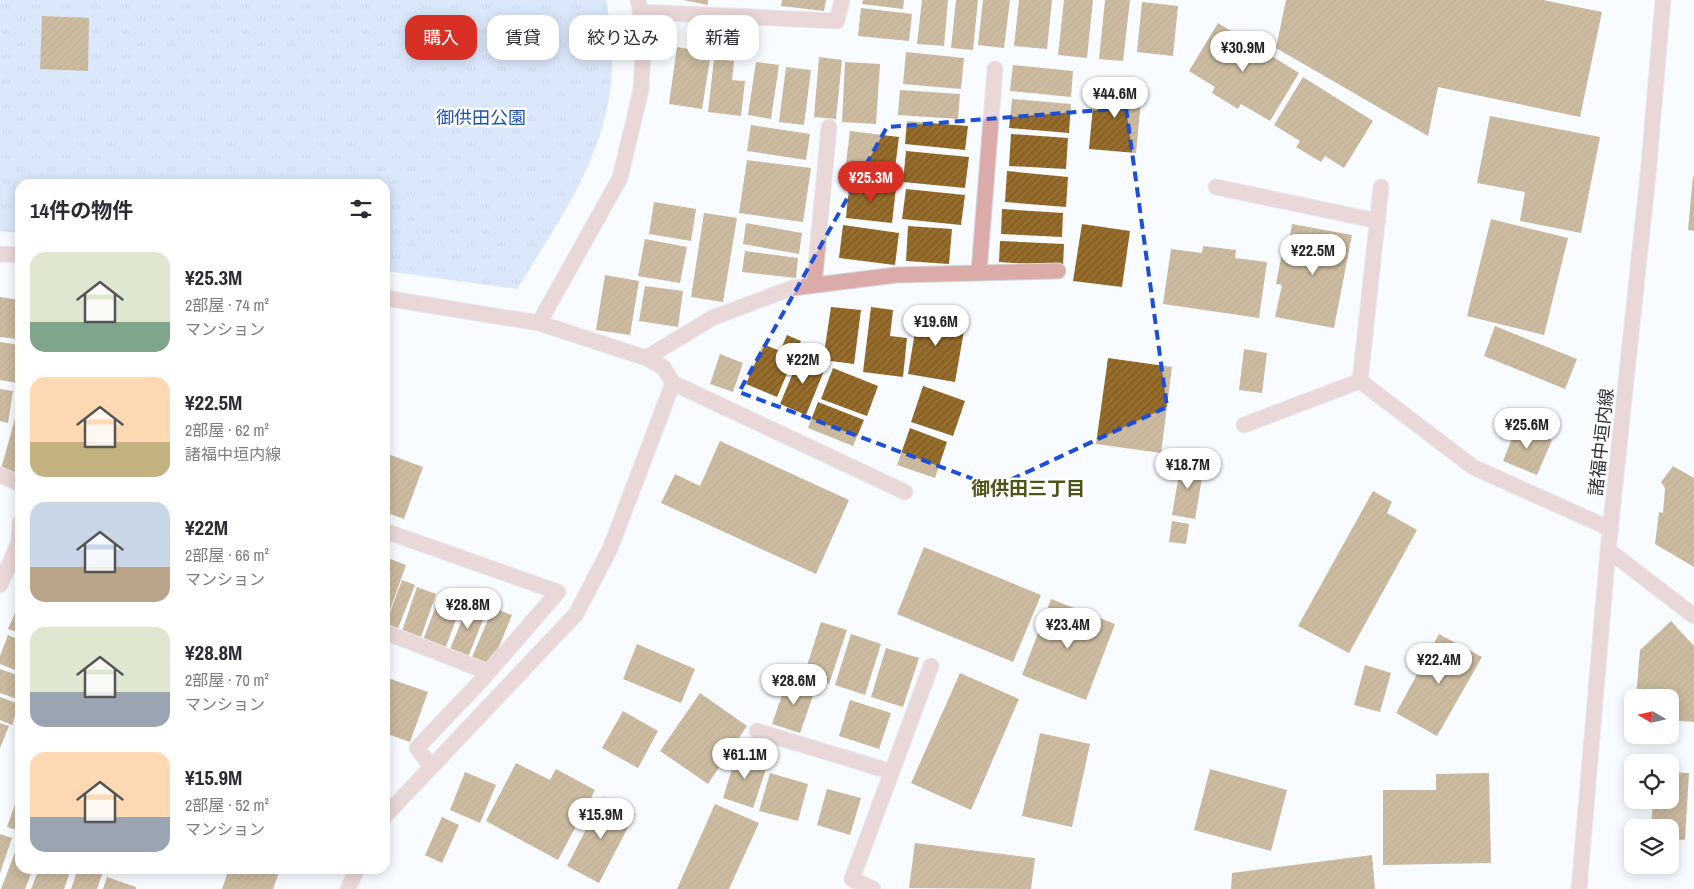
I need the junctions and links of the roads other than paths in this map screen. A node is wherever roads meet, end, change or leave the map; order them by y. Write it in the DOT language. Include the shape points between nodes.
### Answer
graph roads {
  1 [pos="842,0"];
  2 [pos="1663,0"];
  3 [pos="640,6"];
  4 [pos="995,69"];
  5 [pos="829,127"];
  6 [pos="1216,187"];
  7 [pos="1381,187"];
  8 [pos="1378,220"];
  9 [pos="0,254"];
  10 [pos="15,255"];
  11 [pos="1058,271"];
  12 [pos="979,272"];
  13 [pos="814,285"];
  14 [pos="390,299"];
  15 [pos="539,323"];
  16 [pos="646,358"];
  17 [pos="1360,381"];
  18 [pos="673,383"];
  19 [pos="1244,425"];
  20 [pos="0,475"];
  21 [pos="15,482"];
  22 [pos="905,492"];
  23 [pos="1611,529"];
  24 [pos="390,533"];
  25 [pos="1608,550"];
  26 [pos="15,551"];
  27 [pos="0,585"];
  28 [pos="1694,616"];
  29 [pos="390,634"];
  30 [pos="931,666"];
  31 [pos="488,672"];
  32 [pos="757,732"];
  33 [pos="431,766"];
  34 [pos="892,772"];
  35 [pos="390,809"];
  36 [pos="355,874"];
  37 [pos="348,889"];
  38 [pos="874,889"];
  39 [pos="1580,889"];
  1 -- 3 [label="street" via="837,21"];
  2 -- 23 [label="street, 諸福中垣内線"];
  3 -- 15 [label="street" via="644,31 641,90 620,178"];
  4 -- 12 [label="street"];
  5 -- 13 [label="street"];
  6 -- 8 [label="street"];
  7 -- 8 [label="street"];
  8 -- 17 [label="street"];
  9 -- 10 [label="street"];
  11 -- 12 [label="street"];
  12 -- 13 [label="street" via="896,275"];
  13 -- 16 [label="street" via="792,288 712,318"];
  14 -- 15 [label="street"];
  15 -- 16 [label="street"];
  16 -- 18 [label="street" via="663,367"];
  17 -- 19 [label="street"];
  17 -- 23 [label="street" via="1473,467"];
  18 -- 22 [label="street"];
  18 -- 33 [label="street" via="610,549 576,614"];
  20 -- 21 [label="street"];
  23 -- 25 [label="street, 諸福中垣内線"];
  24 -- 31 [label="street" via="558,592"];
  25 -- 28 [label="street"];
  25 -- 39 [label="street, 諸福中垣内線"];
  26 -- 27 [label="street"];
  29 -- 31 [label="street"];
  30 -- 34 [label="street"];
  31 -- 33 [label="street" via="417,748"];
  32 -- 34 [label="street"];
  33 -- 35 [label="street"];
  34 -- 38 [label="street" via="852,879"];
  36 -- 37 [label="street"];
}
